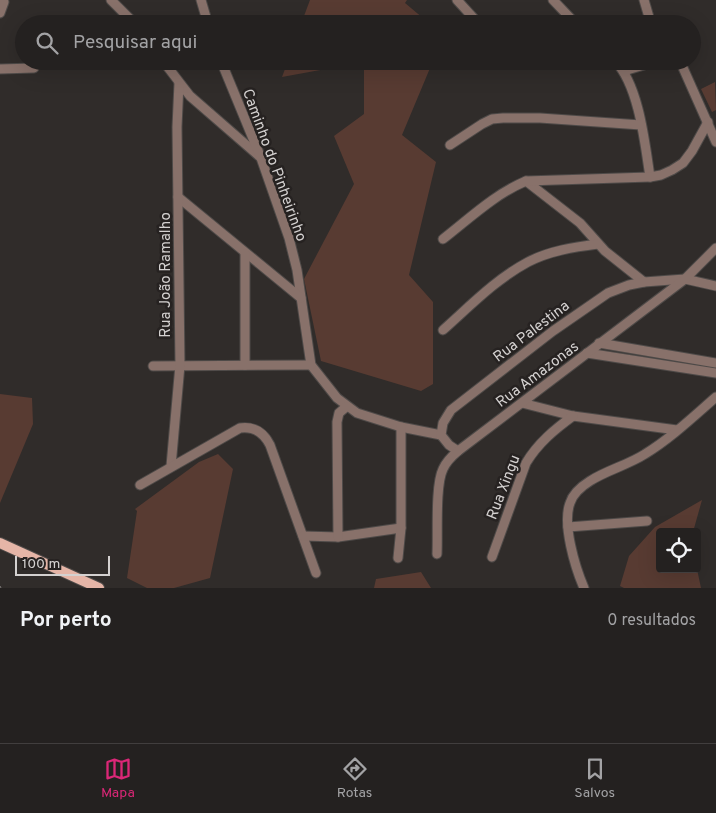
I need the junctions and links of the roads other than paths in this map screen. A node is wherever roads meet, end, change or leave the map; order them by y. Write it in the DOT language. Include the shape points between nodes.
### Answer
graph roads {
  1 [pos="111,0"];
  2 [pos="201,0"];
  3 [pos="457,0"];
  4 [pos="553,0"];
  5 [pos="644,0"];
  6 [pos="4,2"];
  7 [pos="0,13"];
  8 [pos="126,15"];
  9 [pos="205,15"];
  10 [pos="471,15"];
  11 [pos="567,15"];
  12 [pos="648,15"];
  13 [pos="0,69"];
  14 [pos="15,69"];
  15 [pos="170,70"];
  16 [pos="225,70"];
  17 [pos="627,70"];
  18 [pos="684,70"];
  19 [pos="624,71"];
  20 [pos="179,83"];
  21 [pos="708,122"];
  22 [pos="641,125"];
  23 [pos="716,142"];
  24 [pos="450,145"];
  25 [pos="261,158"];
  26 [pos="650,177"];
  27 [pos="526,181"];
  28 [pos="178,197"];
  29 [pos="443,239"];
  30 [pos="598,244"];
  31 [pos="716,248"];
  32 [pos="245,254"];
  33 [pos="685,279"];
  34 [pos="644,282"];
  35 [pos="716,286"];
  36 [pos="300,298"];
  37 [pos="443,330"];
  38 [pos="600,343"];
  39 [pos="587,353"];
  40 [pos="716,363"];
  41 [pos="246,364"];
  42 [pos="180,365"];
  43 [pos="310,365"];
  44 [pos="153,366"];
  45 [pos="716,373"];
  46 [pos="716,397"];
  47 [pos="522,403"];
  48 [pos="346,407"];
  49 [pos="573,416"];
  50 [pos="401,427"];
  51 [pos="678,430"];
  52 [pos="441,434"];
  53 [pos="458,451"];
  54 [pos="171,466"];
  55 [pos="140,485"];
  56 [pos="647,521"];
  57 [pos="401,528"];
  58 [pos="568,528"];
  59 [pos="303,536"];
  60 [pos="338,537"];
  61 [pos="0,543"];
  62 [pos="437,554"];
  63 [pos="492,557"];
  64 [pos="398,558"];
  65 [pos="316,573"];
  66 [pos="99,588"];
  67 [pos="584,588"];
  1 -- 8 [label="street"];
  2 -- 9 [label="street"];
  3 -- 10 [label="street"];
  4 -- 11 [label="street"];
  5 -- 12 [label="street"];
  6 -- 7 [label="street"];
  13 -- 14 [label="street"];
  15 -- 20 [label="street"];
  16 -- 25 [label="street, Caminho do Pinheirinho"];
  17 -- 19 [label="street"];
  18 -- 21 [label="street"];
  19 -- 22 [label="street"];
  20 -- 25 [label="street" via="208,113"];
  20 -- 28 [label="street, Rua João Ramalho"];
  21 -- 23 [label="street"];
  21 -- 26 [label="street" via="683,163"];
  22 -- 24 [label="street" via="540,118 492,119"];
  22 -- 26 [label="street"];
  25 -- 36 [label="street, Caminho do Pinheirinho" via="289,238"];
  26 -- 27 [label="street"];
  27 -- 29 [label="street" via="499,195"];
  27 -- 30 [label="street" via="580,223"];
  28 -- 32 [label="street"];
  28 -- 42 [label="street, Rua João Ramalho"];
  30 -- 34 [label="street"];
  30 -- 37 [label="street" via="560,250 529,262 501,280"];
  31 -- 33 [label="street, Rua Amazonas"];
  32 -- 36 [label="street"];
  32 -- 41 [label="street"];
  33 -- 34 [label="street, Rua Palestina"];
  33 -- 35 [label="street, Rua Palestina"];
  33 -- 38 [label="street, Rua Amazonas"];
  34 -- 52 [label="street, Rua Palestina" via="608,293 553,330 451,410"];
  36 -- 43 [label="street, Caminho do Pinheirinho"];
  38 -- 39 [label="street, Rua Amazonas"];
  38 -- 40 [label="street"];
  39 -- 45 [label="street"];
  39 -- 47 [label="street, Rua Amazonas"];
  41 -- 42 [label="street"];
  41 -- 43 [label="street"];
  42 -- 44 [label="street"];
  42 -- 54 [label="street, Rua João Ramalho"];
  43 -- 48 [label="street, Caminho do Pinheirinho"];
  46 -- 51 [label="street"];
  47 -- 49 [label="street"];
  47 -- 53 [label="street, Rua Amazonas"];
  48 -- 50 [label="street, Caminho do Pinheirinho"];
  48 -- 60 [label="street" via="339,413 337,422"];
  49 -- 51 [label="street"];
  49 -- 63 [label="street, Rua Xingu" via="542,441 526,462"];
  50 -- 52 [label="street, Caminho do Pinheirinho"];
  50 -- 57 [label="street"];
  51 -- 58 [label="street" via="644,455 592,480 573,495 569,504"];
  52 -- 53 [label="street"];
  53 -- 62 [label="street, Rua Amazonas" via="449,459 440,476"];
  54 -- 55 [label="street"];
  54 -- 59 [label="street" via="240,428 258,431 270,445"];
  56 -- 58 [label="street"];
  57 -- 60 [label="street"];
  57 -- 64 [label="street"];
  58 -- 67 [label="street"];
  59 -- 60 [label="street"];
  59 -- 65 [label="street"];
  61 -- 66 [label="main road"];
}
